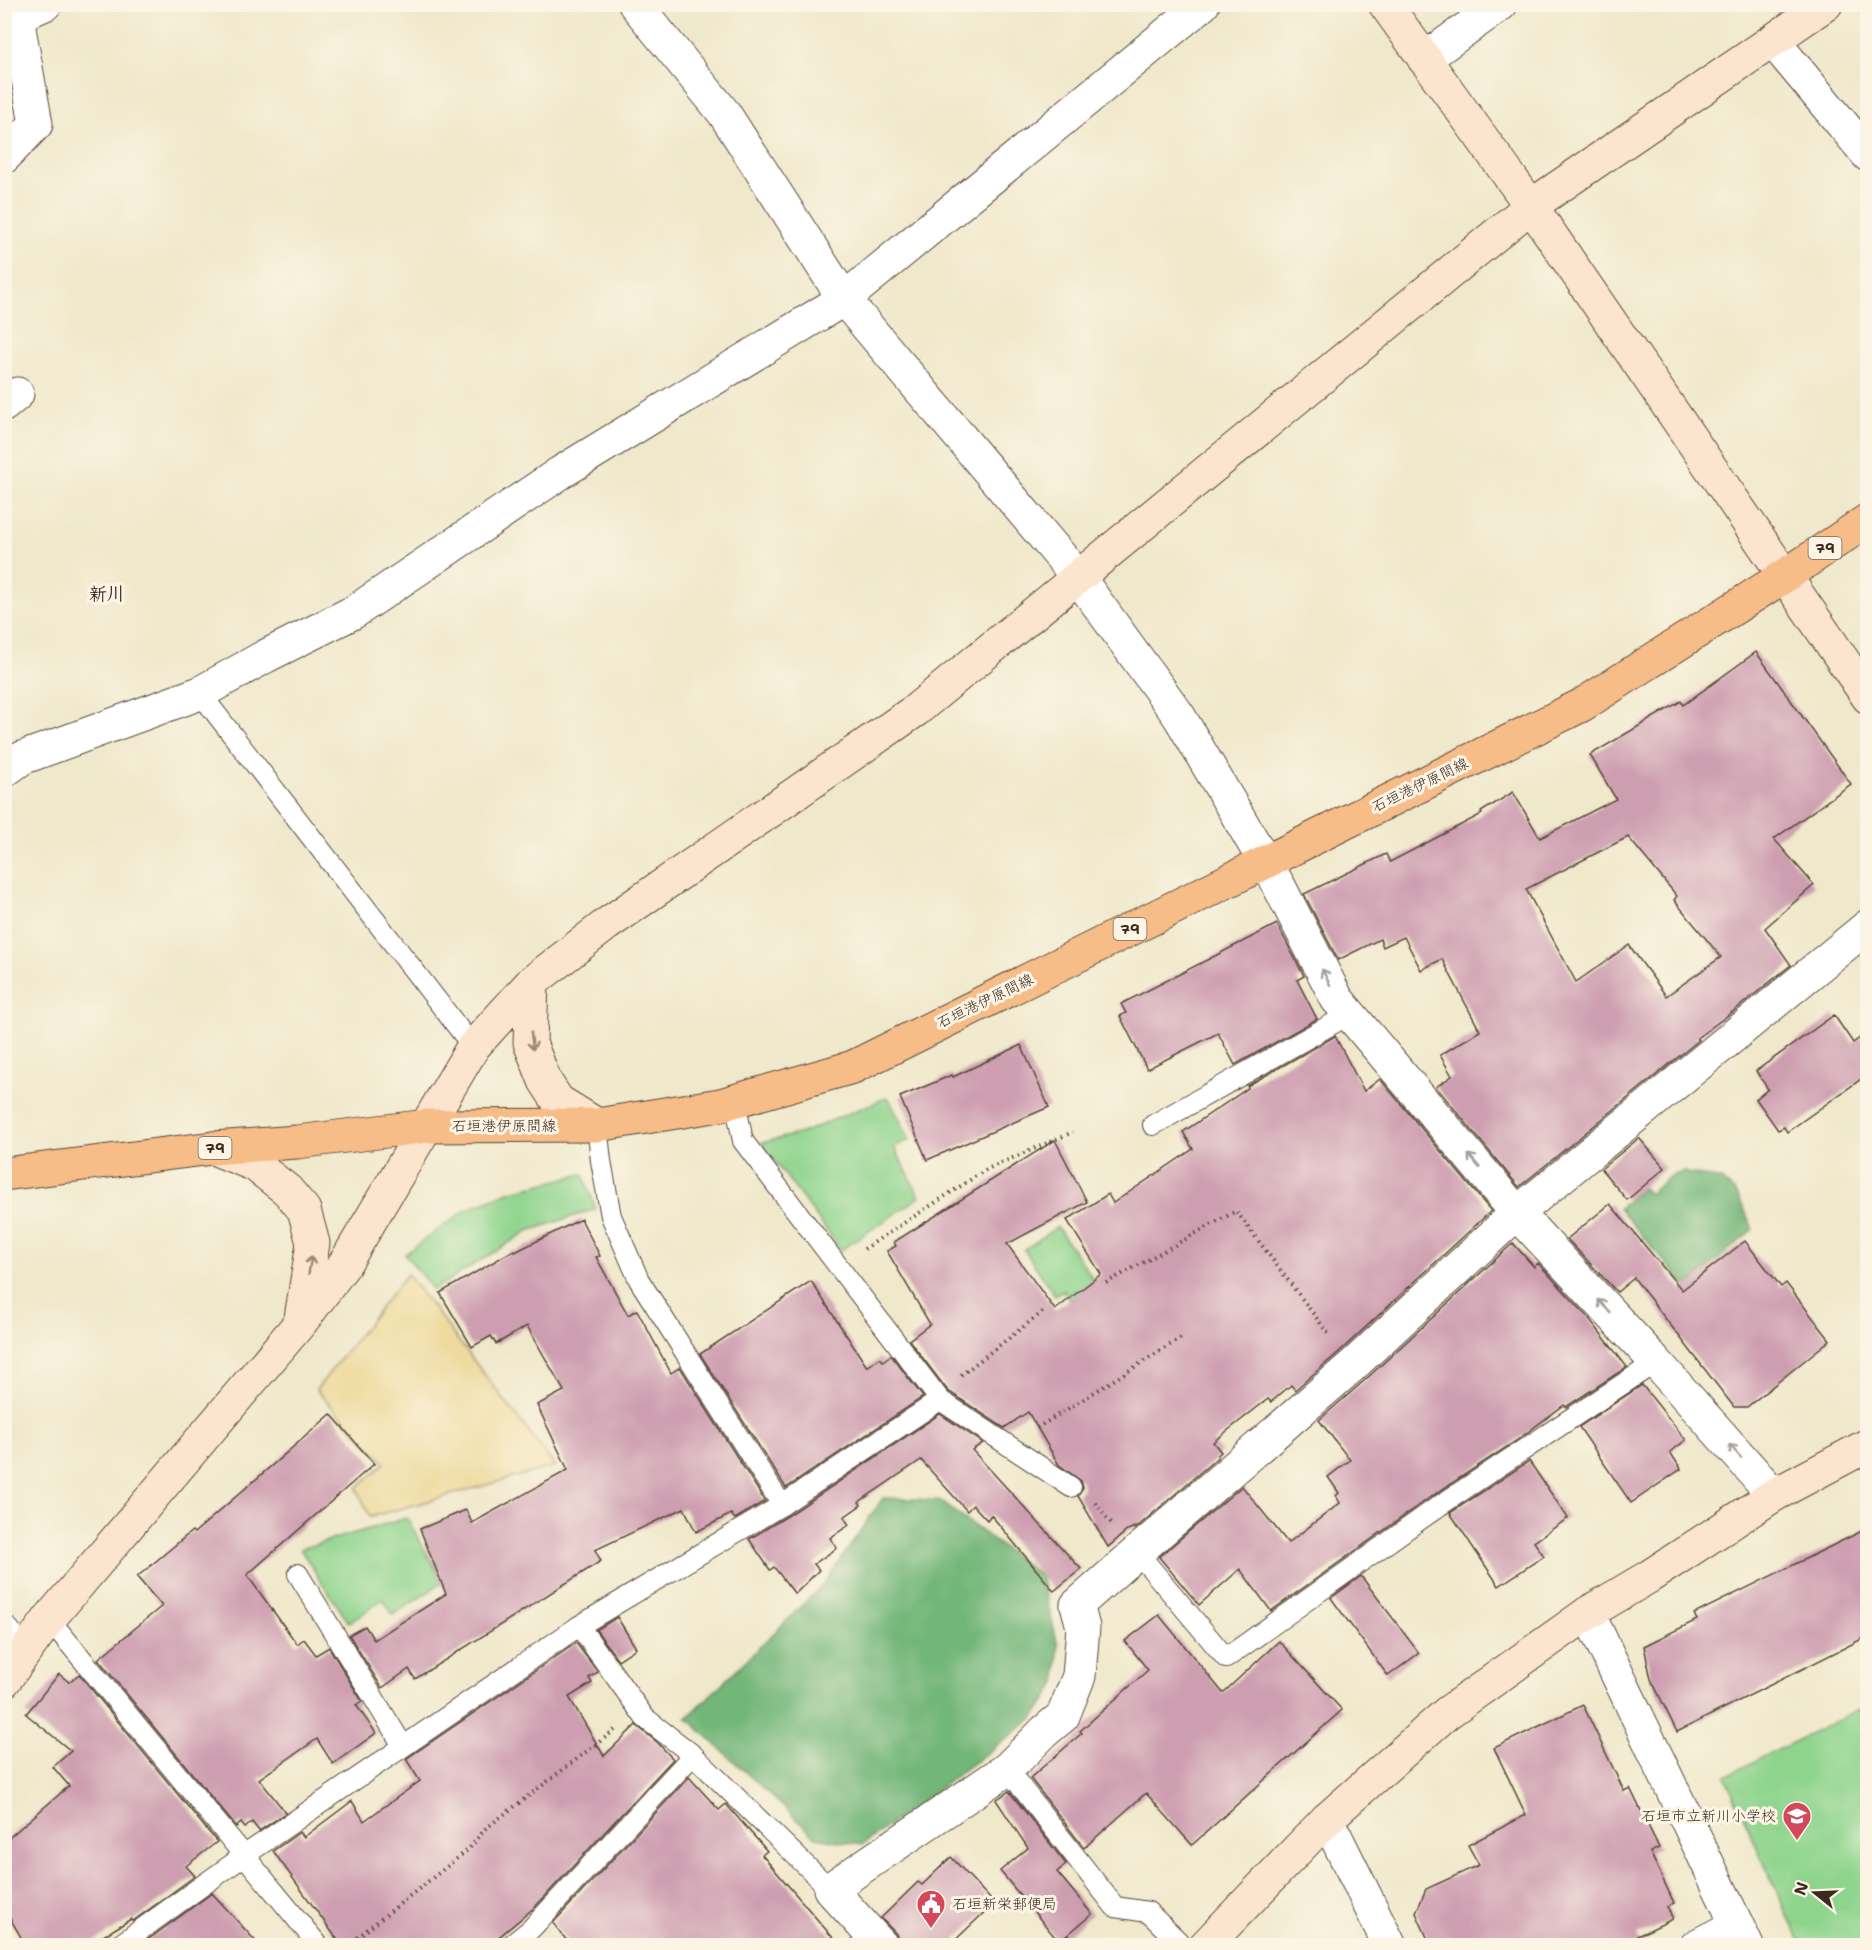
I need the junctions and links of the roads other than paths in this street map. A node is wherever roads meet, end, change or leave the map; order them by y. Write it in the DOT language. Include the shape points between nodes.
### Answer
graph roads {
  1 [pos="635,4"];
  2 [pos="1203,4"];
  3 [pos="1385,4"];
  4 [pos="1501,4"];
  5 [pos="1826,4"];
  6 [pos="22,15"];
  7 [pos="1773,41"];
  8 [pos="1424,59"];
  9 [pos="1868,155"];
  10 [pos="4,157"];
  11 [pos="1531,206"];
  12 [pos="844,299"];
  13 [pos="1868,520"];
  14 [pos="1078,577"];
  15 [pos="1783,577"];
  16 [pos="200,693"];
  17 [pos="1868,697"];
  18 [pos="10,756"];
  19 [pos="1265,862"];
  20 [pos="1868,926"];
  21 [pos="532,982"];
  22 [pos="1350,1014"];
  23 [pos="473,1047"];
  24 [pos="735,1101"];
  25 [pos="597,1125"];
  26 [pos="1153,1125"];
  27 [pos="427,1126"];
  28 [pos="213,1148"];
  29 [pos="4,1174"];
  30 [pos="1517,1213"];
  31 [pos="301,1322"];
  32 [pos="1656,1362"];
  33 [pos="938,1397"];
  34 [pos="1868,1445"];
  35 [pos="1071,1487"];
  36 [pos="1774,1495"];
  37 [pos="782,1505"];
  38 [pos="1137,1552"];
  39 [pos="298,1574"];
  40 [pos="1588,1613"];
  41 [pos="49,1619"];
  42 [pos="579,1626"];
  43 [pos="10,1657"];
  44 [pos="403,1746"];
  45 [pos="693,1755"];
  46 [pos="1007,1769"];
  47 [pos="1327,1819"];
  48 [pos="245,1855"];
  49 [pos="830,1889"];
  50 [pos="1742,1935"];
  51 [pos="118,1946"];
  52 [pos="319,1946"];
  53 [pos="510,1946"];
  54 [pos="882,1946"];
  55 [pos="1183,1946"];
  56 [pos="1205,1946"];
  57 [pos="1390,1946"];
  58 [pos="1696,1946"];
  1 -- 12 [label="street" via="724,113"];
  2 -- 12 [label="street"];
  3 -- 8 [label="street"];
  4 -- 8 [label="street"];
  5 -- 7 [label="street"];
  6 -- 10 [label="street" via="36,124"];
  7 -- 9 [label="street"];
  7 -- 11 [label="street"];
  8 -- 11 [label="street"];
  11 -- 14 [label="street"];
  11 -- 15 [label="street"];
  12 -- 14 [label="street"];
  12 -- 16 [label="street" via="560,472 354,612"];
  13 -- 15 [label="main road, 石垣港伊原間線 / 79"];
  14 -- 19 [label="street" via="1179,716"];
  14 -- 21 [label="street" via="916,710 607,924"];
  15 -- 17 [label="street"];
  15 -- 19 [label="main road, 石垣港伊原間線 / 79" via="1582,705"];
  16 -- 18 [label="street"];
  16 -- 23 [label="lane"];
  22 -- 19 [label="street, one-way" via="1337,999"];
  19 -- 24 [label="main road, 石垣港伊原間線 / 79" via="854,1067"];
  20 -- 30 [label="street"];
  21 -- 23 [label="street"];
  21 -- 25 [label="street, one-way" via="530,1043 545,1081 558,1101"];
  22 -- 26 [label="lane"];
  30 -- 22 [label="street, one-way"];
  23 -- 27 [label="street"];
  24 -- 25 [label="main road, 石垣港伊原間線 / 79"];
  24 -- 33 [label="lane" via="743,1141"];
  25 -- 27 [label="main road, 石垣港伊原間線 / 79"];
  25 -- 37 [label="lane" via="611,1216 639,1280"];
  27 -- 28 [label="main road, 石垣港伊原間線 / 79"];
  27 -- 31 [label="street" via="344,1265"];
  28 -- 29 [label="main road, 石垣港伊原間線 / 79"];
  31 -- 28 [label="street, one-way" via="313,1243 304,1210 287,1190 255,1165"];
  32 -- 30 [label="street, one-way"];
  30 -- 38 [label="street" via="1352,1366"];
  31 -- 41 [label="street"];
  36 -- 32 [label="street, one-way"];
  32 -- 38 [label="lane" via="1439,1506 1226,1658"];
  33 -- 35 [label="lane"];
  33 -- 37 [label="lane"];
  34 -- 36 [label="street"];
  36 -- 40 [label="street"];
  37 -- 42 [label="lane"];
  38 -- 46 [label="street" via="1077,1605 1083,1627 1079,1676 1064,1716"];
  39 -- 44 [label="lane"];
  40 -- 47 [label="street" via="1447,1713"];
  40 -- 50 [label="street"];
  41 -- 43 [label="street"];
  41 -- 48 [label="lane"];
  42 -- 44 [label="lane"];
  42 -- 45 [label="lane" via="645,1718"];
  44 -- 48 [label="lane"];
  45 -- 49 [label="lane"];
  45 -- 53 [label="lane" via="531,1929"];
  46 -- 49 [label="street"];
  46 -- 55 [label="lane" via="1115,1907 1148,1912"];
  47 -- 56 [label="street"];
  47 -- 57 [label="street"];
  48 -- 51 [label="lane"];
  48 -- 52 [label="lane"];
  49 -- 54 [label="street"];
  50 -- 58 [label="street"];
}
